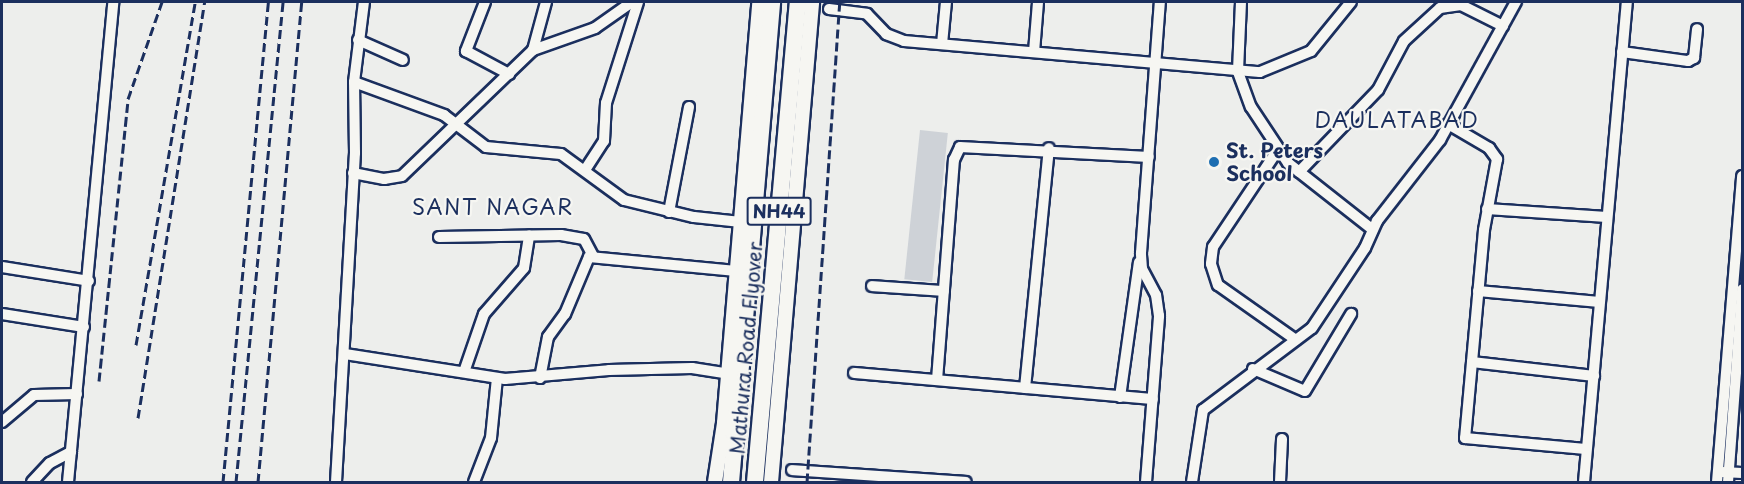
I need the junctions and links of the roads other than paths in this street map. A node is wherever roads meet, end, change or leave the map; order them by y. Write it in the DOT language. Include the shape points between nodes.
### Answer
graph roads {
  1 [pos="113,2"];
  2 [pos="364,2"];
  3 [pos="485,2"];
  4 [pos="546,2"];
  5 [pos="632,2"];
  6 [pos="638,2"];
  7 [pos="759,2"];
  8 [pos="772,2"];
  9 [pos="798,2"];
  10 [pos="812,2"];
  11 [pos="946,2"];
  12 [pos="1038,2"];
  13 [pos="1160,2"];
  14 [pos="1240,2"];
  15 [pos="1351,2"];
  16 [pos="1516,2"];
  17 [pos="1627,2"];
  18 [pos="829,9"];
  19 [pos="1503,26"];
  20 [pos="1697,29"];
  21 [pos="358,40"];
  22 [pos="942,44"];
  23 [pos="533,50"];
  24 [pos="1034,52"];
  25 [pos="1622,52"];
  26 [pos="403,60"];
  27 [pos="1156,64"];
  28 [pos="1238,72"];
  29 [pos="509,74"];
  30 [pos="354,82"];
  31 [pos="689,106"];
  32 [pos="460,123"];
  33 [pos="1448,124"];
  34 [pos="1049,148"];
  35 [pos="1277,151"];
  36 [pos="1149,157"];
  37 [pos="585,170"];
  38 [pos="1299,172"];
  39 [pos="353,174"];
  40 [pos="1743,176"];
  41 [pos="1487,209"];
  42 [pos="669,212"];
  43 [pos="1607,217"];
  44 [pos="741,222"];
  45 [pos="1372,229"];
  46 [pos="529,235"];
  47 [pos="439,237"];
  48 [pos="1141,253"];
  49 [pos="593,256"];
  50 [pos="2,267"];
  51 [pos="736,271"];
  52 [pos="89,281"];
  53 [pos="872,286"];
  54 [pos="1743,290"];
  55 [pos="944,291"];
  56 [pos="1478,291"];
  57 [pos="1600,302"];
  58 [pos="2,314"];
  59 [pos="1351,314"];
  60 [pos="84,327"];
  61 [pos="1296,340"];
  62 [pos="345,354"];
  63 [pos="1472,362"];
  64 [pos="1253,369"];
  65 [pos="464,372"];
  66 [pos="854,373"];
  67 [pos="729,374"];
  68 [pos="1594,376"];
  69 [pos="497,378"];
  70 [pos="540,378"];
  71 [pos="937,380"];
  72 [pos="1025,388"];
  73 [pos="77,394"];
  74 [pos="1120,397"];
  75 [pos="1153,399"];
  76 [pos="2,422"];
  77 [pos="723,432"];
  78 [pos="1282,439"];
  79 [pos="1586,449"];
  80 [pos="71,452"];
  81 [pos="792,470"];
  82 [pos="1743,473"];
  83 [pos="1722,477"];
  84 [pos="32,483"];
  85 [pos="68,483"];
  86 [pos="336,483"];
  87 [pos="474,483"];
  88 [pos="715,483"];
  89 [pos="726,483"];
  90 [pos="731,483"];
  91 [pos="755,483"];
  92 [pos="771,483"];
  93 [pos="966,483"];
  94 [pos="1146,483"];
  95 [pos="1192,483"];
  96 [pos="1280,483"];
  97 [pos="1584,483"];
  1 -- 52 [label="street"];
  2 -- 21 [label="street"];
  3 -- 29 [label="street" via="466,51"];
  4 -- 23 [label="street"];
  5 -- 23 [label="street" via="596,28"];
  6 -- 37 [label="street" via="606,103 604,141"];
  7 -- 44 [label="main road"];
  8 -- 90 [label="highway, Mathura Road Flyover / NH44"];
  9 -- 91 [label="highway, Mathura Road Flyover / NH44"];
  10 -- 92 [label="main road"];
  11 -- 22 [label="street"];
  12 -- 24 [label="street"];
  13 -- 27 [label="street"];
  14 -- 28 [label="street"];
  15 -- 28 [label="street" via="1311,51 1275,69"];
  16 -- 19 [label="street"];
  17 -- 25 [label="street"];
  18 -- 22 [label="street" via="867,14 892,38"];
  19 -- 33 [label="street"];
  19 -- 38 [label="street" via="1468,7 1440,8 1404,41 1378,90"];
  20 -- 25 [label="street" via="1694,58 1688,61"];
  21 -- 26 [label="street"];
  21 -- 30 [label="street"];
  22 -- 24 [label="street"];
  23 -- 29 [label="street"];
  24 -- 27 [label="street"];
  25 -- 43 [label="street"];
  27 -- 28 [label="street"];
  27 -- 36 [label="street"];
  28 -- 35 [label="street" via="1244,94"];
  29 -- 32 [label="street"];
  30 -- 32 [label="street" via="403,97"];
  30 -- 39 [label="street"];
  31 -- 42 [label="street"];
  32 -- 37 [label="street" via="486,147 561,154"];
  32 -- 39 [label="street" via="402,176 384,179"];
  33 -- 41 [label="street" via="1496,156"];
  33 -- 45 [label="street" via="1421,169"];
  34 -- 36 [label="street"];
  34 -- 55 [label="street" via="974,144 956,151"];
  34 -- 72 [label="street"];
  35 -- 38 [label="street"];
  35 -- 61 [label="street" via="1213,247 1211,264 1218,285"];
  36 -- 48 [label="street"];
  37 -- 42 [label="street" via="624,200"];
  38 -- 45 [label="street"];
  39 -- 62 [label="street"];
  40 -- 83 [label="street"];
  41 -- 43 [label="street"];
  41 -- 56 [label="street"];
  42 -- 44 [label="street"];
  43 -- 57 [label="street"];
  44 -- 51 [label="main road"];
  45 -- 61 [label="street" via="1322,315"];
  46 -- 47 [label="street"];
  46 -- 49 [label="street" via="584,239"];
  46 -- 65 [label="street" via="524,268 484,314"];
  48 -- 74 [label="street"];
  48 -- 75 [label="street" via="1159,316"];
  49 -- 51 [label="street"];
  49 -- 70 [label="street" via="586,260 565,314 548,337"];
  50 -- 52 [label="street"];
  51 -- 67 [label="main road"];
  52 -- 60 [label="street"];
  53 -- 55 [label="street"];
  54 -- 83 [label="street"];
  55 -- 71 [label="street"];
  56 -- 57 [label="street"];
  56 -- 63 [label="street"];
  57 -- 68 [label="street"];
  58 -- 60 [label="street"];
  59 -- 64 [label="street" via="1305,391"];
  60 -- 73 [label="street"];
  61 -- 64 [label="street"];
  62 -- 65 [label="street"];
  62 -- 86 [label="street"];
  63 -- 68 [label="street"];
  63 -- 79 [label="street" via="1465,438"];
  64 -- 95 [label="street" via="1203,410"];
  65 -- 69 [label="street"];
  66 -- 71 [label="street"];
  67 -- 70 [label="street" via="692,368 609,370"];
  67 -- 77 [label="main road"];
  68 -- 79 [label="street"];
  69 -- 70 [label="street"];
  69 -- 87 [label="street" via="491,438"];
  71 -- 72 [label="street"];
  72 -- 74 [label="street"];
  73 -- 76 [label="street" via="34,394"];
  73 -- 80 [label="street"];
  74 -- 75 [label="street"];
  75 -- 94 [label="street"];
  77 -- 88 [label="main road"];
  77 -- 89 [label="highway"];
  78 -- 96 [label="street"];
  79 -- 97 [label="street"];
  80 -- 84 [label="street" via="50,463"];
  80 -- 85 [label="street"];
  81 -- 93 [label="street"];
  82 -- 83 [label="street"];
}
